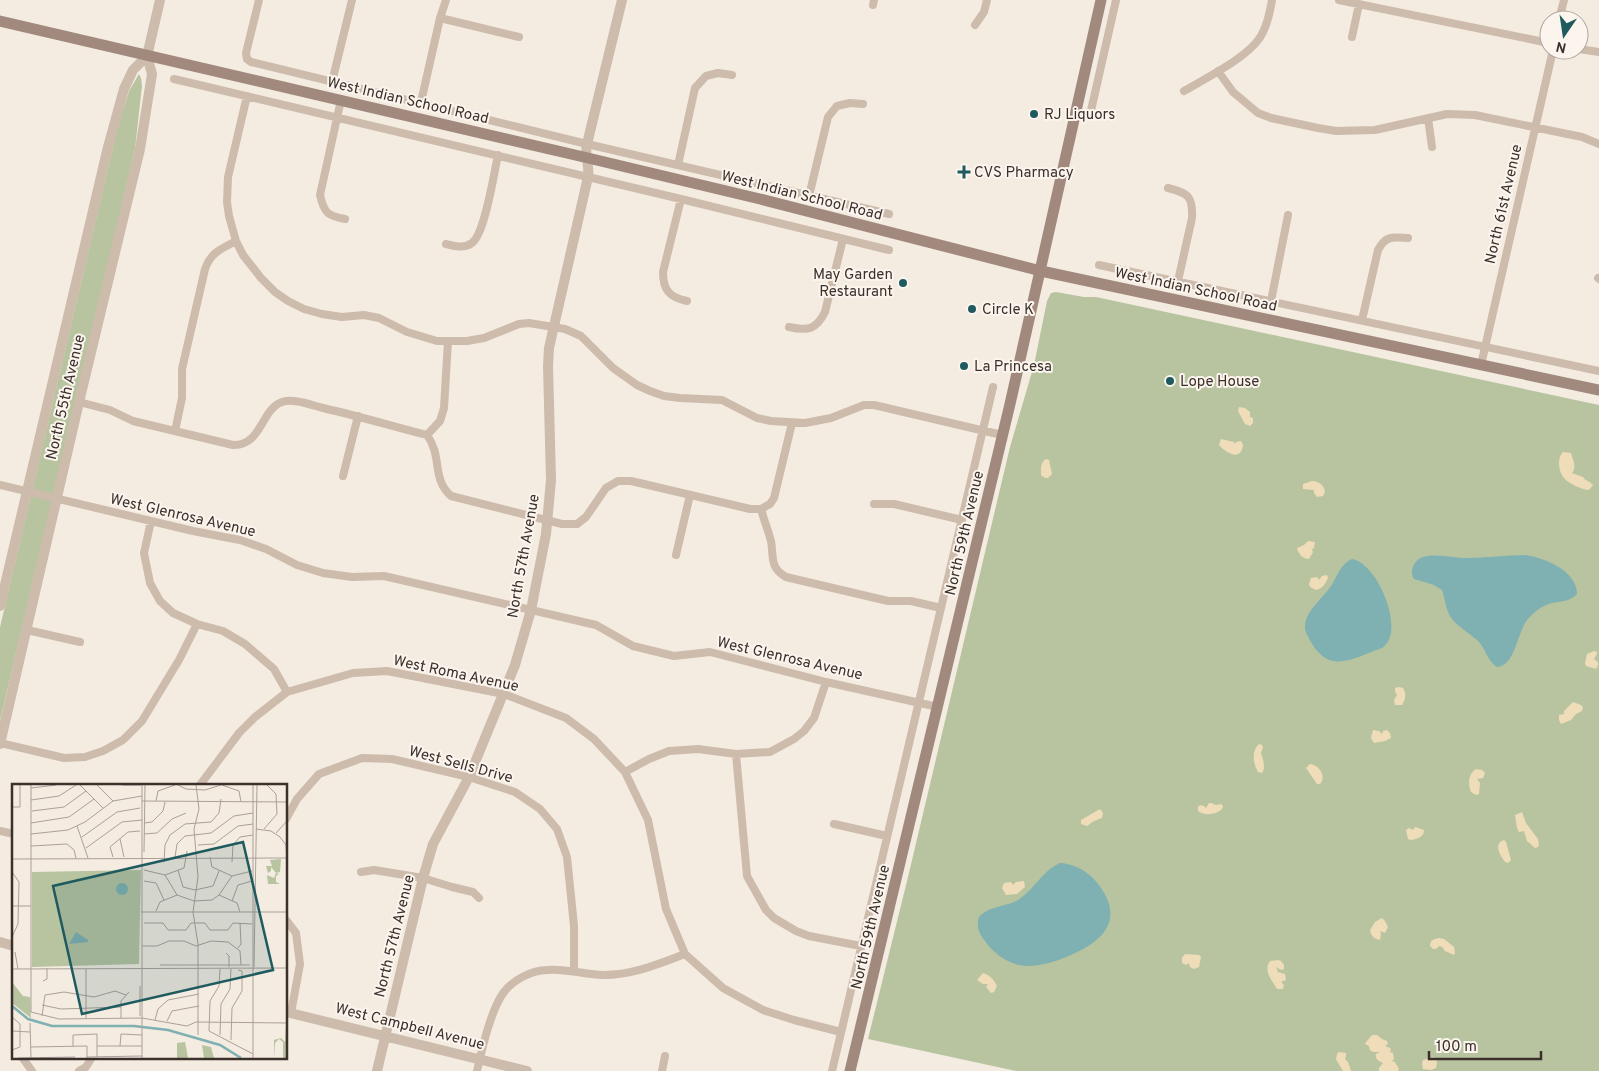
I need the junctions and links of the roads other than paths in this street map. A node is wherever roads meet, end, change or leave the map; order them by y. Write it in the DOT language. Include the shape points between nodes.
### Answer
graph roads {
  1 [pos="160,0"];
  2 [pos="259,0"];
  3 [pos="352,0"];
  4 [pos="446,0"];
  5 [pos="622,0"];
  6 [pos="987,0"];
  7 [pos="1101,0"];
  8 [pos="1116,0"];
  9 [pos="1272,0"];
  10 [pos="1339,0"];
  11 [pos="1358,4"];
  12 [pos="440,18"];
  13 [pos="0,21"];
  14 [pos="975,25"];
  15 [pos="519,37"];
  16 [pos="1352,37"];
  17 [pos="1539,42"];
  18 [pos="147,56"];
  19 [pos="1551,60"];
  20 [pos="1218,70"];
  21 [pos="732,75"];
  22 [pos="174,79"];
  23 [pos="332,82"];
  24 [pos="1184,91"];
  25 [pos="247,96"];
  26 [pos="341,100"];
  27 [pos="421,102"];
  28 [pos="863,104"];
  29 [pos="1090,114"];
  30 [pos="337,117"];
  31 [pos="1428,118"];
  32 [pos="1535,127"];
  33 [pos="587,144"];
  34 [pos="1599,144"];
  35 [pos="1432,147"];
  36 [pos="498,155"];
  37 [pos="588,158"];
  38 [pos="678,165"];
  39 [pos="588,177"];
  40 [pos="1168,188"];
  41 [pos="809,196"];
  42 [pos="681,199"];
  43 [pos="889,214"];
  44 [pos="1288,215"];
  45 [pos="346,219"];
  46 [pos="1408,238"];
  47 [pos="843,239"];
  48 [pos="236,241"];
  49 [pos="446,244"];
  50 [pos="888,250"];
  51 [pos="1100,265"];
  52 [pos="1040,271"];
  53 [pos="1178,281"];
  54 [pos="687,301"];
  55 [pos="1270,301"];
  56 [pos="1362,320"];
  57 [pos="789,326"];
  58 [pos="554,327"];
  59 [pos="448,342"];
  60 [pos="1485,346"];
  61 [pos="1481,365"];
  62 [pos="1599,371"];
  63 [pos="993,387"];
  64 [pos="1599,390"];
  65 [pos="79,402"];
  66 [pos="358,416"];
  67 [pos="792,423"];
  68 [pos="983,430"];
  69 [pos="175,431"];
  70 [pos="427,435"];
  71 [pos="1002,435"];
  72 [pos="343,476"];
  73 [pos="0,485"];
  74 [pos="28,491"];
  75 [pos="690,494"];
  76 [pos="56,498"];
  77 [pos="874,504"];
  78 [pos="761,509"];
  79 [pos="547,520"];
  80 [pos="962,520"];
  81 [pos="151,521"];
  82 [pos="676,555"];
  83 [pos="0,606"];
  84 [pos="941,608"];
  85 [pos="531,610"];
  86 [pos="197,624"];
  87 [pos="27,630"];
  88 [pos="80,642"];
  89 [pos="826,682"];
  90 [pos="287,692"];
  91 [pos="504,694"];
  92 [pos="919,702"];
  93 [pos="938,707"];
  94 [pos="0,744"];
  95 [pos="736,754"];
  96 [pos="625,772"];
  97 [pos="469,777"];
  98 [pos="201,784"];
  99 [pos="288,815"];
  100 [pos="834,824"];
  101 [pos="887,836"];
  102 [pos="361,872"];
  103 [pos="423,878"];
  104 [pos="479,898"];
  105 [pos="288,923"];
  106 [pos="861,946"];
  107 [pos="685,954"];
  108 [pos="574,970"];
  109 [pos="289,1013"];
  110 [pos="841,1032"];
  111 [pos="385,1035"];
  112 [pos="665,1056"];
  113 [pos="23,1058"];
  114 [pos="91,1058"];
  115 [pos="480,1059"];
  116 [pos="32,1071"];
  117 [pos="79,1071"];
  118 [pos="377,1071"];
  119 [pos="477,1071"];
  120 [pos="527,1071"];
  121 [pos="662,1071"];
  122 [pos="832,1071"];
  123 [pos="850,1071"];
  1 -- 18 [label="street, North 55th Avenue"];
  2 -- 23 [label="street, West Indian School Road" via="247,59"];
  3 -- 23 [label="street"];
  4 -- 12 [label="street"];
  5 -- 33 [label="street, North 57th Avenue"];
  6 -- 14 [label="street"];
  7 -- 52 [label="main road, North 59th Avenue"];
  8 -- 29 [label="street"];
  9 -- 20 [label="street" via="1268,21 1257,42"];
  10 -- 11 [label="street"];
  11 -- 16 [label="street"];
  11 -- 17 [label="street"];
  12 -- 15 [label="street"];
  12 -- 27 [label="street"];
  13 -- 18 [label="main road, West Indian School Road"];
  18 -- 26 [label="main road, West Indian School Road"];
  18 -- 65 [label="street, North 55th Avenue" via="152,74 140,149"];
  18 -- 74 [label="street, North 55th Avenue" via="133,70 124,89 108,147"];
  19 -- 32 [label="street, North 61st Avenue"];
  20 -- 24 [label="street"];
  20 -- 31 [label="street" via="1233,92 1258,113 1297,124 1336,131 1366,130"];
  21 -- 38 [label="street" via="718,73 706,76 695,88"];
  22 -- 25 [label="street"];
  23 -- 27 [label="street, West Indian School Road"];
  25 -- 30 [label="street"];
  25 -- 48 [label="street" via="226,190"];
  26 -- 30 [label="street"];
  26 -- 37 [label="main road, West Indian School Road"];
  27 -- 33 [label="street, West Indian School Road"];
  28 -- 41 [label="street" via="837,106 828,117"];
  30 -- 36 [label="street"];
  30 -- 45 [label="street" via="320,196 332,217"];
  31 -- 32 [label="street" via="1475,114"];
  31 -- 35 [label="street"];
  32 -- 34 [label="street"];
  32 -- 60 [label="street, North 61st Avenue"];
  33 -- 37 [label="street, North 57th Avenue"];
  33 -- 38 [label="street, West Indian School Road"];
  36 -- 39 [label="street"];
  36 -- 49 [label="street" via="480,233 465,246"];
  37 -- 39 [label="street, North 57th Avenue"];
  37 -- 52 [label="main road, West Indian School Road"];
  38 -- 41 [label="street, West Indian School Road"];
  39 -- 42 [label="street"];
  39 -- 58 [label="street, North 57th Avenue"];
  40 -- 53 [label="street" via="1183,192 1191,201 1192,209"];
  41 -- 43 [label="street, West Indian School Road"];
  42 -- 47 [label="street"];
  42 -- 54 [label="street" via="663,279 675,298"];
  44 -- 55 [label="street"];
  46 -- 56 [label="street" via="1388,238 1382,242"];
  47 -- 50 [label="street"];
  47 -- 57 [label="street" via="822,319 804,330"];
  48 -- 59 [label="street" via="261,278 288,301 332,316 379,318 426,339"];
  48 -- 69 [label="street" via="216,252 205,269 182,369 182,398"];
  51 -- 53 [label="street, West Indian School Road"];
  52 -- 61 [label="main road, West Indian School Road"];
  52 -- 71 [label="main road, North 59th Avenue"];
  53 -- 55 [label="street, West Indian School Road"];
  55 -- 56 [label="street, West Indian School Road"];
  56 -- 60 [label="street, West Indian School Road"];
  58 -- 59 [label="street" via="529,322 484,338"];
  58 -- 67 [label="street" via="581,336 613,368 650,392 680,398 722,400 758,418"];
  58 -- 79 [label="street, North 57th Avenue" via="548,356 551,480"];
  59 -- 70 [label="street" via="444,408 440,420"];
  60 -- 61 [label="street, North 61st Avenue"];
  60 -- 62 [label="street, West Indian School Road"];
  61 -- 64 [label="main road, West Indian School Road"];
  63 -- 68 [label="street, North 59th Avenue"];
  65 -- 69 [label="street" via="110,410 133,421"];
  65 -- 76 [label="street, North 55th Avenue"];
  66 -- 69 [label="street" via="290,401 280,402 251,439 242,445"];
  66 -- 70 [label="street"];
  66 -- 72 [label="street"];
  67 -- 68 [label="street" via="831,418 864,405 874,405"];
  67 -- 78 [label="street" via="774,498"];
  68 -- 71 [label="street"];
  68 -- 80 [label="street, North 59th Avenue"];
  70 -- 79 [label="street" via="436,452 440,482 451,496"];
  71 -- 93 [label="main road, North 59th Avenue"];
  73 -- 74 [label="street, West Glenrosa Avenue"];
  74 -- 76 [label="street, West Glenrosa Avenue"];
  74 -- 83 [label="street, North 55th Avenue"];
  75 -- 78 [label="street"];
  75 -- 79 [label="street" via="618,480 606,488 586,517 577,524"];
  75 -- 82 [label="street"];
  76 -- 81 [label="street, West Glenrosa Avenue"];
  76 -- 87 [label="street, North 55th Avenue"];
  77 -- 80 [label="street" via="894,504"];
  78 -- 84 [label="street" via="772,545 773,562 786,577 888,601 911,601"];
  79 -- 85 [label="street, North 57th Avenue"];
  80 -- 84 [label="street, North 59th Avenue"];
  81 -- 85 [label="street, West Glenrosa Avenue" via="240,540 323,573 352,577 384,576"];
  81 -- 86 [label="street" via="144,553 150,583 160,601 173,614"];
  84 -- 92 [label="street, North 59th Avenue"];
  85 -- 89 [label="street, West Glenrosa Avenue" via="596,625 634,646 674,656 710,652"];
  85 -- 91 [label="street, North 57th Avenue"];
  86 -- 90 [label="street" via="223,631 245,644 274,669"];
  86 -- 94 [label="street" via="142,721 122,740 85,757 64,758"];
  87 -- 88 [label="street"];
  87 -- 94 [label="street, North 55th Avenue"];
  89 -- 92 [label="street, West Glenrosa Avenue"];
  89 -- 95 [label="street" via="814,718 799,735 770,752"];
  90 -- 91 [label="street, West Roma Avenue" via="353,673 387,671"];
  90 -- 98 [label="street, West Roma Avenue" via="239,733"];
  91 -- 96 [label="street, West Roma Avenue" via="566,718 594,739"];
  91 -- 97 [label="street, North 57th Avenue"];
  92 -- 93 [label="street, West Glenrosa Avenue"];
  92 -- 101 [label="street, North 59th Avenue"];
  93 -- 123 [label="main road, North 59th Avenue"];
  95 -- 96 [label="street" via="698,749 669,752"];
  95 -- 106 [label="street" via="747,876 766,910 774,918 809,936"];
  96 -- 107 [label="street, West Roma Avenue" via="648,820 666,909"];
  97 -- 99 [label="street, West Sells Drive" via="392,759 362,758 319,774 297,799"];
  97 -- 103 [label="street, North 57th Avenue" via="433,844"];
  97 -- 108 [label="street, West Sells Drive" via="515,792 540,809 557,829 566,856 574,926"];
  100 -- 101 [label="street"];
  101 -- 106 [label="street, North 59th Avenue"];
  102 -- 103 [label="street" via="374,870"];
  103 -- 104 [label="street" via="473,892"];
  103 -- 111 [label="street, North 57th Avenue"];
  105 -- 109 [label="street" via="296,933 300,964"];
  106 -- 110 [label="street, North 59th Avenue"];
  107 -- 108 [label="street" via="640,971 603,975"];
  107 -- 110 [label="street, West Roma Avenue" via="723,988 763,1010"];
  108 -- 115 [label="street" via="545,969 521,977 504,991 491,1018"];
  109 -- 111 [label="street, West Campbell Avenue"];
  110 -- 122 [label="street, North 59th Avenue"];
  111 -- 115 [label="street, West Campbell Avenue"];
  111 -- 118 [label="street, North 57th Avenue"];
  112 -- 121 [label="street"];
  113 -- 116 [label="street"];
  114 -- 117 [label="street"];
  115 -- 119 [label="street"];
  115 -- 120 [label="street, West Campbell Avenue"];
}
